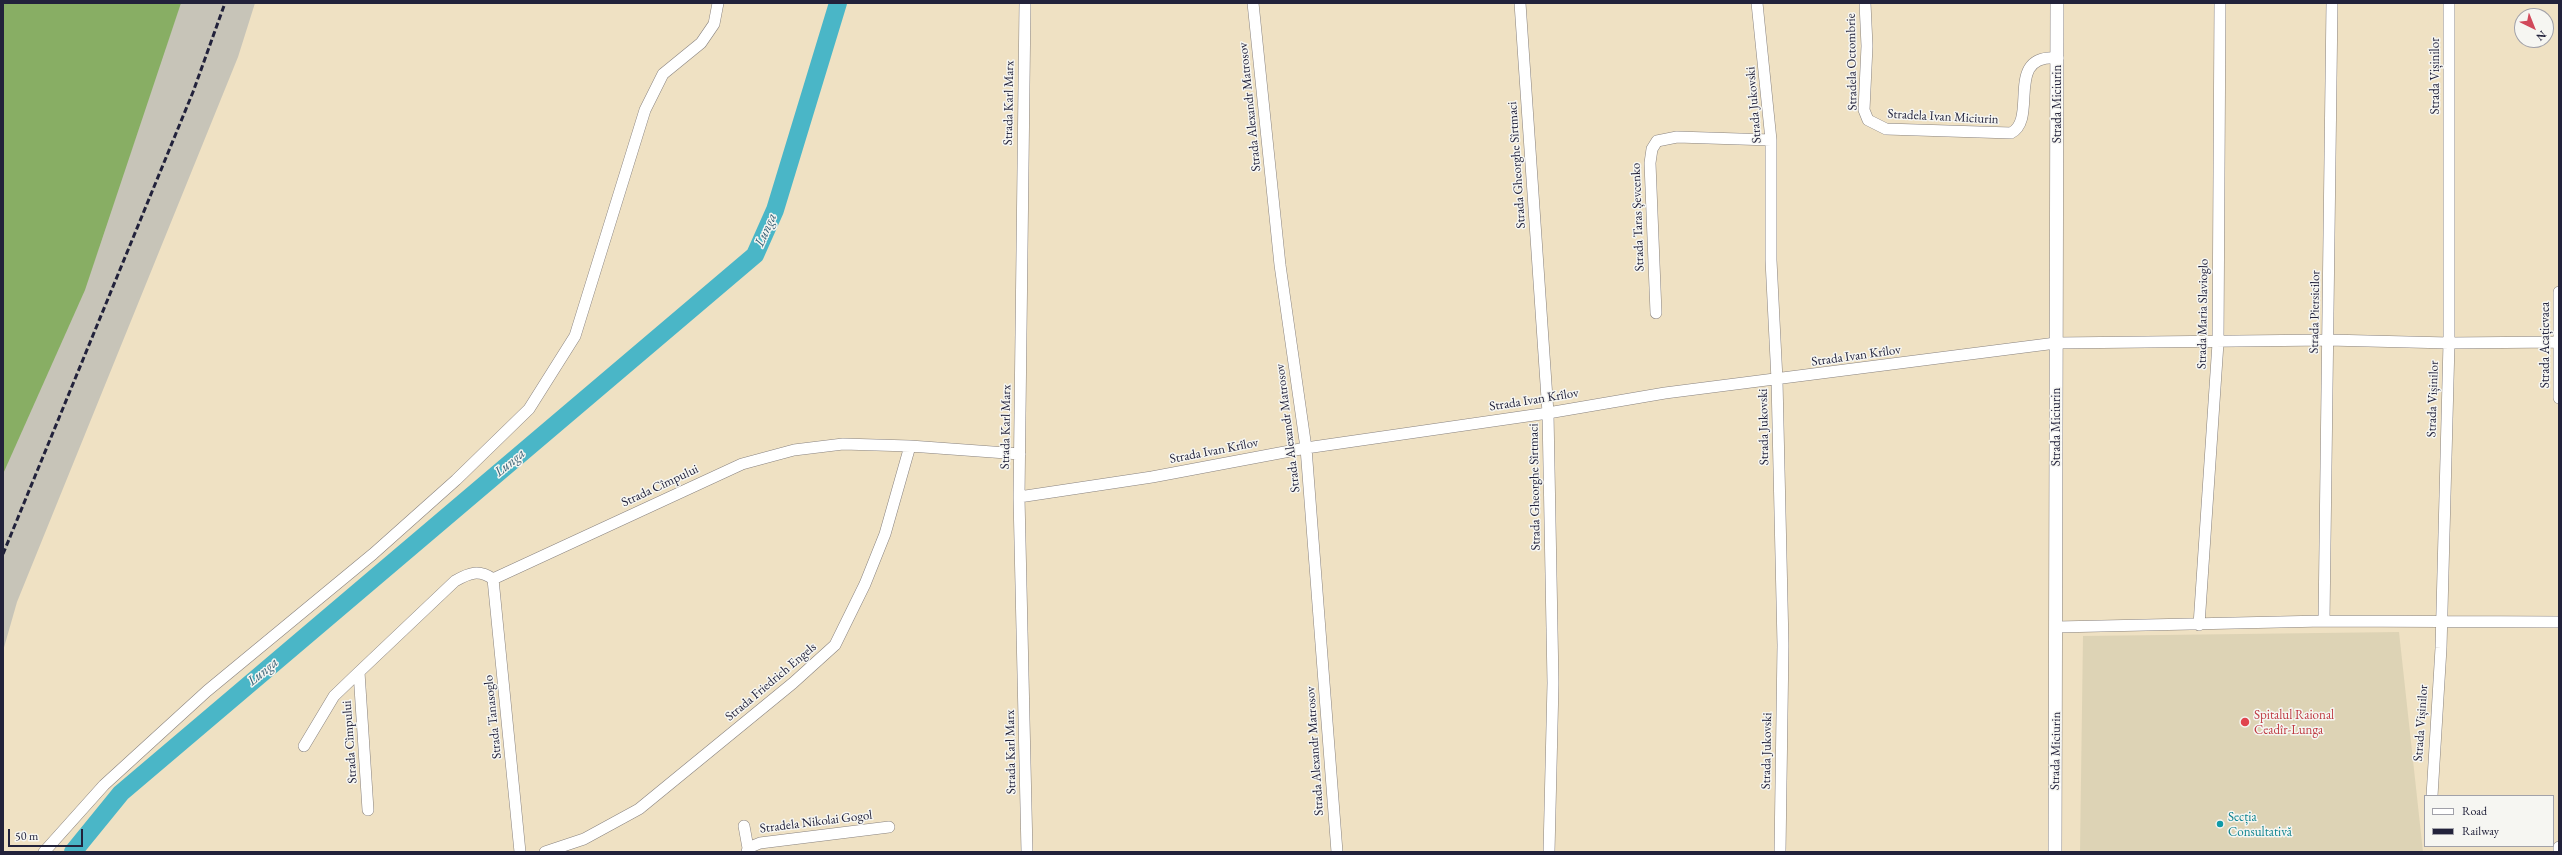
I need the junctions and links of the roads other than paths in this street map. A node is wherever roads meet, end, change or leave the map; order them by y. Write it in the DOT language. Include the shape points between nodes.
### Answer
graph roads {
  1 [pos="718,3"];
  2 [pos="1024,3"];
  3 [pos="1253,3"];
  4 [pos="1520,3"];
  5 [pos="1757,3"];
  6 [pos="1865,3"];
  7 [pos="2057,3"];
  8 [pos="2220,3"];
  9 [pos="2332,3"];
  10 [pos="2449,3"];
  11 [pos="2058,58"];
  12 [pos="1868,120"];
  13 [pos="1772,140"];
  14 [pos="2559,292"];
  15 [pos="1656,313"];
  16 [pos="2328,340"];
  17 [pos="2559,342"];
  18 [pos="2056,343"];
  19 [pos="2218,343"];
  20 [pos="2449,344"];
  21 [pos="1777,380"];
  22 [pos="2559,398"];
  23 [pos="1548,413"];
  24 [pos="910,446"];
  25 [pos="1306,448"];
  26 [pos="1020,454"];
  27 [pos="1019,497"];
  28 [pos="493,579"];
  29 [pos="2324,621"];
  30 [pos="2441,622"];
  31 [pos="2559,622"];
  32 [pos="2199,625"];
  33 [pos="2057,627"];
  34 [pos="360,672"];
  35 [pos="304,746"];
  36 [pos="2432,795"];
  37 [pos="368,810"];
  38 [pos="744,826"];
  39 [pos="889,827"];
  40 [pos="2559,847"];
  41 [pos="748,850"];
  42 [pos="44,852"];
  43 [pos="520,852"];
  44 [pos="545,852"];
  45 [pos="1027,852"];
  46 [pos="1337,852"];
  47 [pos="1549,852"];
  48 [pos="1780,852"];
  49 [pos="2055,852"];
  50 [pos="2559,852"];
  1 -- 42 [label="street" via="714,24 701,43 663,74 645,110 575,336 529,409 456,480 379,549 207,691 104,785"];
  2 -- 26 [label="street, Strada Karl Marx"];
  3 -- 25 [label="street, Strada Alexandr Matrosov" via="1280,265"];
  4 -- 23 [label="street, Strada Gheorghe Sîrtmaci"];
  5 -- 13 [label="street, Strada Jukovski"];
  6 -- 12 [label="street, Stradela Octombrie" via="1867,46 1864,102"];
  7 -- 11 [label="main road, Strada Miciurin"];
  8 -- 19 [label="street, Strada Maria Slavioglo"];
  9 -- 16 [label="street, Strada Piersicilor"];
  10 -- 20 [label="street, Strada Vișinilor"];
  11 -- 12 [label="street, Stradela Ivan Miciurin" via="2046,57 2036,61 2029,71 2024,83 2021,123 2017,130 2011,133 1886,129"];
  11 -- 18 [label="main road, Strada Miciurin"];
  13 -- 15 [label="street, Strada Taras Șevcenko" via="1677,137 1657,141 1652,149 1650,163"];
  13 -- 21 [label="street, Strada Jukovski" via="1771,260"];
  14 -- 17 [label="street, Strada Acațievaea"];
  16 -- 19 [label="street, Strada Ivan Krîlov"];
  16 -- 20 [label="street, Strada Ivan Krîlov"];
  16 -- 29 [label="street, Strada Piersicilor"];
  17 -- 20 [label="street, Strada Ivan Krîlov"];
  17 -- 22 [label="street, Strada Acațievaea"];
  18 -- 19 [label="street, Strada Ivan Krîlov"];
  18 -- 21 [label="street, Strada Ivan Krîlov"];
  18 -- 33 [label="main road, Strada Miciurin"];
  19 -- 32 [label="street, Strada Maria Slavioglo"];
  20 -- 30 [label="street, Strada Vișinilor"];
  21 -- 23 [label="street, Strada Ivan Krîlov" via="1665,393"];
  21 -- 48 [label="street, Strada Jukovski" via="1782,645"];
  23 -- 25 [label="street, Strada Ivan Krîlov"];
  23 -- 47 [label="street, Strada Gheorghe Sîrtmaci" via="1553,683"];
  24 -- 26 [label="street, Strada Cîmpului"];
  24 -- 28 [label="street, Strada Cîmpului" via="843,444 794,450 742,464"];
  24 -- 44 [label="street, Strada Friedrich Engels" via="885,534 862,591 835,645 793,683 639,809 584,839"];
  25 -- 27 [label="street, Strada Ivan Krîlov" via="1152,477"];
  25 -- 46 [label="street, Strada Alexandr Matrosov"];
  26 -- 27 [label="street, Strada Karl Marx"];
  27 -- 45 [label="street, Strada Karl Marx"];
  28 -- 34 [label="street, Strada Cîmpului" via="487,574 472,573 455,581"];
  28 -- 43 [label="street, Strada Tanasoglo"];
  29 -- 30 [label="street"];
  29 -- 32 [label="street"];
  30 -- 31 [label="street"];
  30 -- 36 [label="street, Strada Vișinilor"];
  32 -- 33 [label="street"];
  33 -- 49 [label="main road, Strada Miciurin"];
  34 -- 35 [label="street, Strada Cîmpului" via="334,696"];
  34 -- 37 [label="street, Strada Cîmpului"];
  38 -- 41 [label="street, Stradela Nikolai Gogol"];
  39 -- 41 [label="street, Stradela Nikolai Gogol" via="760,843"];
  40 -- 50 [label="street"];
}
